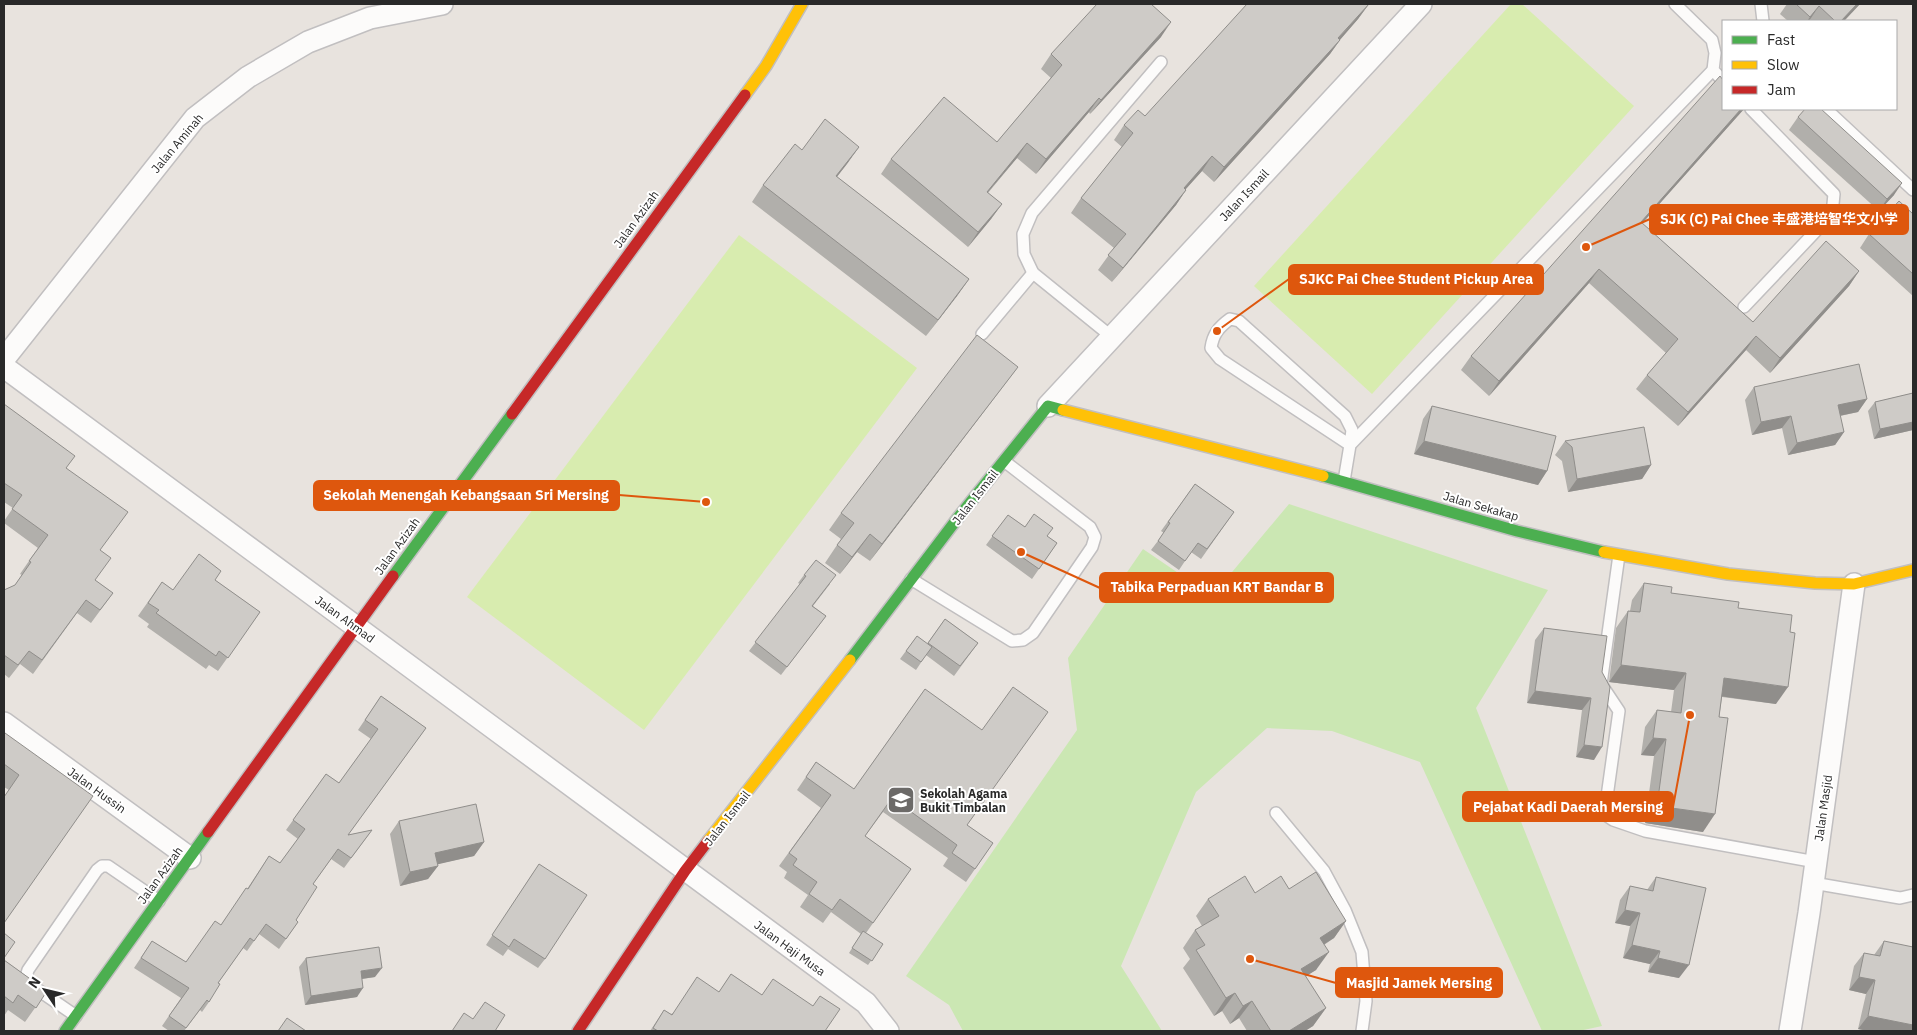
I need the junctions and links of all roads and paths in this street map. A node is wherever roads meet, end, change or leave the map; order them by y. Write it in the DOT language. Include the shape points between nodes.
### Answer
graph roads {
  1 [pos="442,4"];
  2 [pos="802,4"];
  3 [pos="1421,4"];
  4 [pos="1675,4"];
  5 [pos="1761,4"];
  6 [pos="1763,20"];
  7 [pos="1161,62"];
  8 [pos="1712,70"];
  9 [pos="1722,80"];
  10 [pos="1752,110"];
  11 [pos="1827,110"];
  12 [pos="1911,186"];
  13 [pos="1033,273"];
  14 [pos="1744,307"];
  15 [pos="982,334"];
  16 [pos="1112,337"];
  17 [pos="4,359"];
  18 [pos="4,367"];
  19 [pos="1048,406"];
  20 [pos="1350,445"];
  21 [pos="1004,460"];
  22 [pos="1344,481"];
  23 [pos="1619,555"];
  24 [pos="1913,570"];
  25 [pos="911,579"];
  26 [pos="1854,584"];
  27 [pos="356,627"];
  28 [pos="4,723"];
  29 [pos="1276,813"];
  30 [pos="190,858"];
  31 [pos="685,871"];
  32 [pos="1814,872"];
  33 [pos="1913,896"];
  34 [pos="159,901"];
  35 [pos="76,1016"];
  36 [pos="65,1031"];
  37 [pos="578,1031"];
  38 [pos="888,1031"];
  39 [pos="1362,1031"];
  40 [pos="1790,1031"];
  1 -- 17 [label="street, Jalan Aminah" via="370,18 308,42 248,77 195,118"];
  2 -- 27 [label="street, Jalan Azizah" via="766,66"];
  3 -- 16 [label="street, Jalan Ismail"];
  4 -- 8 [label="lane" via="1712,40 1715,53"];
  5 -- 6 [label="lane"];
  7 -- 13 [label="lane" via="1032,213 1023,234 1024,254"];
  8 -- 9 [label="lane"];
  8 -- 20 [label="lane"];
  10 -- 14 [label="lane" via="1834,194 1832,214"];
  11 -- 12 [label="lane"];
  13 -- 15 [label="lane"];
  13 -- 16 [label="lane"];
  16 -- 19 [label="street, Jalan Ismail"];
  18 -- 27 [label="street, Jalan Ahmad"];
  19 -- 21 [label="street, Jalan Ismail"];
  19 -- 22 [label="street, Jalan Sekakap"];
  20 -- 20 [label="lane" via="1220,359 1211,348 1212,338 1220,327 1230,318 1239,321 1345,416 1352,430"];
  20 -- 22 [label="lane"];
  21 -- 25 [label="street, Jalan Ismail"];
  21 -- 25 [label="lane" via="1090,527 1095,537 1092,547 1033,633 1023,640 1012,641"];
  22 -- 23 [label="street, Jalan Sekakap" via="1517,531"];
  23 -- 26 [label="street, Jalan Sekakap" via="1728,574"];
  23 -- 32 [label="lane" via="1601,684 1619,711 1605,811 1607,816 1645,831"];
  24 -- 26 [label="street, Jalan Sekakap"];
  25 -- 31 [label="street, Jalan Ismail"];
  26 -- 32 [label="street, Jalan Masjid"];
  27 -- 30 [label="street, Jalan Azizah"];
  27 -- 31 [label="street, Jalan Ahmad"];
  28 -- 30 [label="street, Jalan Hussin"];
  29 -- 39 [label="lane" via="1324,871 1362,952 1366,1001"];
  30 -- 34 [label="street, Jalan Azizah"];
  31 -- 37 [label="street, Jalan Ismail"];
  31 -- 38 [label="street, Jalan Haji Musa" via="866,1004"];
  32 -- 33 [label="lane" via="1900,898"];
  32 -- 40 [label="street, Jalan Masjid"];
  34 -- 35 [label="street, Jalan Azizah"];
  34 -- 35 [label="lane" via="108,866 98,870 26,977 28,983"];
  35 -- 36 [label="street, Jalan Azizah"];
}
